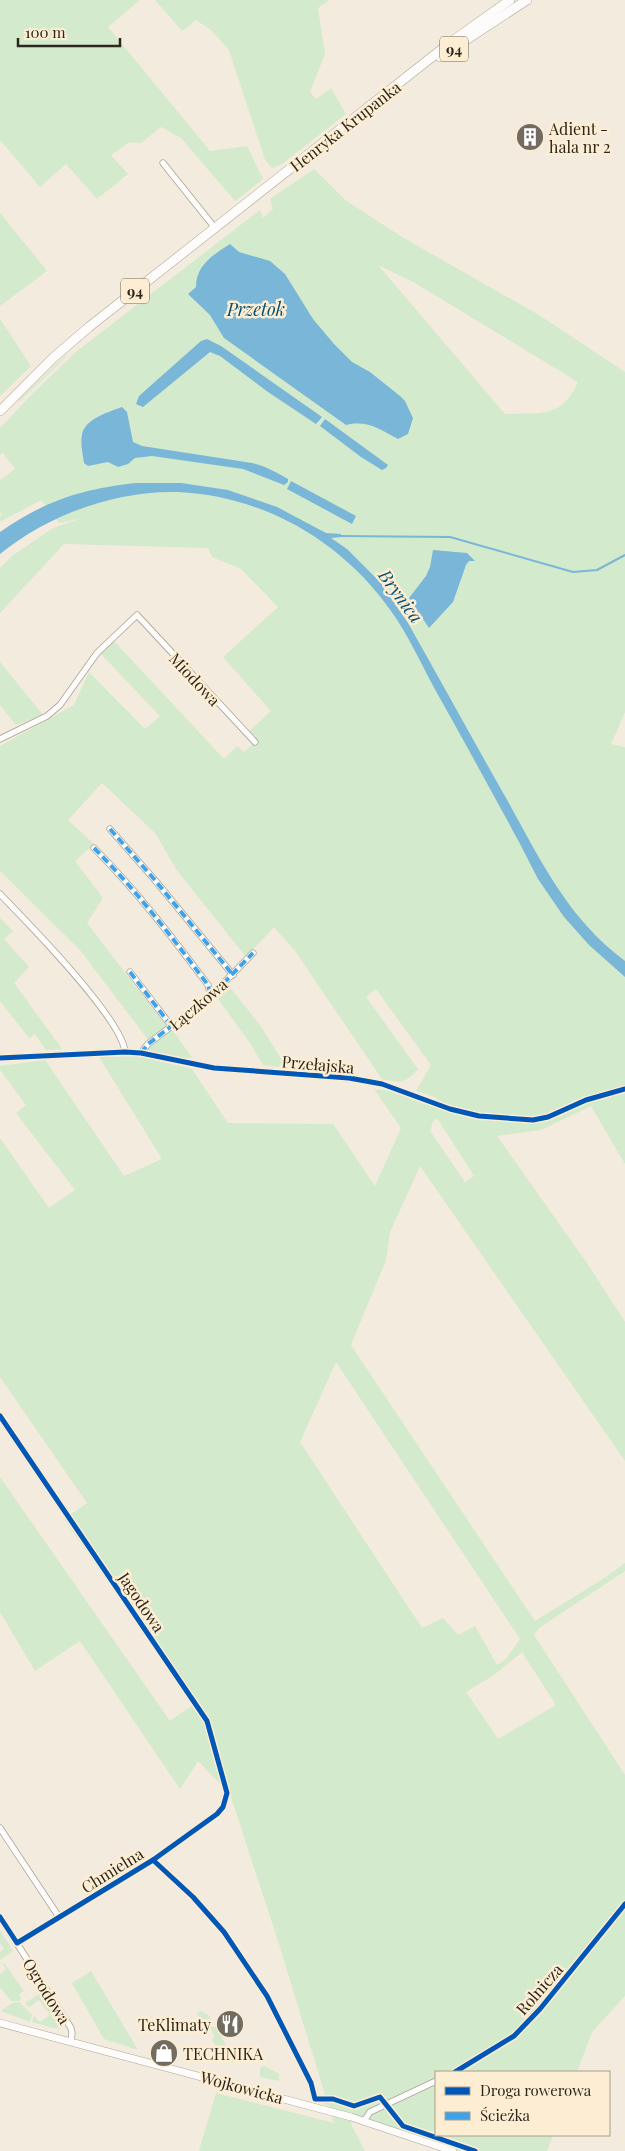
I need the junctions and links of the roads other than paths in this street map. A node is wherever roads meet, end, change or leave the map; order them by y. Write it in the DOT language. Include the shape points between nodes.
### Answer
graph roads {
  1 [pos="510,0"];
  2 [pos="527,0"];
  3 [pos="414,73"];
  4 [pos="163,163"];
  5 [pos="215,228"];
  6 [pos="0,411"];
  7 [pos="0,739"];
  8 [pos="255,742"];
  9 [pos="110,829"];
  10 [pos="94,848"];
  11 [pos="0,894"];
  12 [pos="253,953"];
  13 [pos="130,972"];
  14 [pos="232,975"];
  15 [pos="211,996"];
  16 [pos="172,1027"];
  17 [pos="125,1052"];
  18 [pos="141,1053"];
  19 [pos="0,1058"];
  20 [pos="625,1089"];
  21 [pos="0,1416"];
  22 [pos="217,1814"];
  23 [pos="0,1828"];
  24 [pos="625,1904"];
  25 [pos="0,1917"];
  26 [pos="59,1917"];
  27 [pos="17,1944"];
  28 [pos="0,2023"];
  29 [pos="71,2042"];
  30 [pos="457,2071"];
  31 [pos="435,2081"];
  32 [pos="364,2120"];
  33 [pos="453,2151"];
  1 -- 3 [label="main road, Henryka Krupanka / 94"];
  2 -- 3 [label="main road, Henryka Krupanka / 94"];
  3 -- 5 [label="main road, Henryka Krupanka / 94"];
  4 -- 5 [label="street"];
  5 -- 6 [label="main road, 94" via="71,342"];
  7 -- 8 [label="street, Miodowa" via="48,716 60,706 96,653 137,615"];
  9 -- 14 [label="street"];
  10 -- 15 [label="street" via="156,917 208,986"];
  11 -- 17 [label="street" via="88,992 122,1039"];
  12 -- 14 [label="street, Łączkowa"];
  13 -- 16 [label="street"];
  14 -- 15 [label="street, Łączkowa"];
  15 -- 16 [label="street, Łączkowa"];
  16 -- 18 [label="street, Łączkowa"];
  17 -- 18 [label="street, Przełajska"];
  17 -- 19 [label="street, Przełajska"];
  18 -- 20 [label="street, Przełajska" via="214,1068 358,1079 479,1116 533,1120 608,1092"];
  21 -- 22 [label="street, Jagodowa" via="207,1722 227,1793"];
  22 -- 26 [label="street, Chmielna" via="153,1860"];
  23 -- 26 [label="street"];
  24 -- 30 [label="street, Rolnicza" via="540,2009 514,2036"];
  25 -- 27 [label="street, Ogrodowa"];
  26 -- 27 [label="street, Chmielna"];
  27 -- 29 [label="street, Ogrodowa" via="71,2028"];
  28 -- 29 [label="street, Wojkowicka"];
  29 -- 32 [label="street, Wojkowicka"];
  31 -- 32 [label="street" via="370,2112"];
  32 -- 33 [label="street, Wojkowicka"];
}
